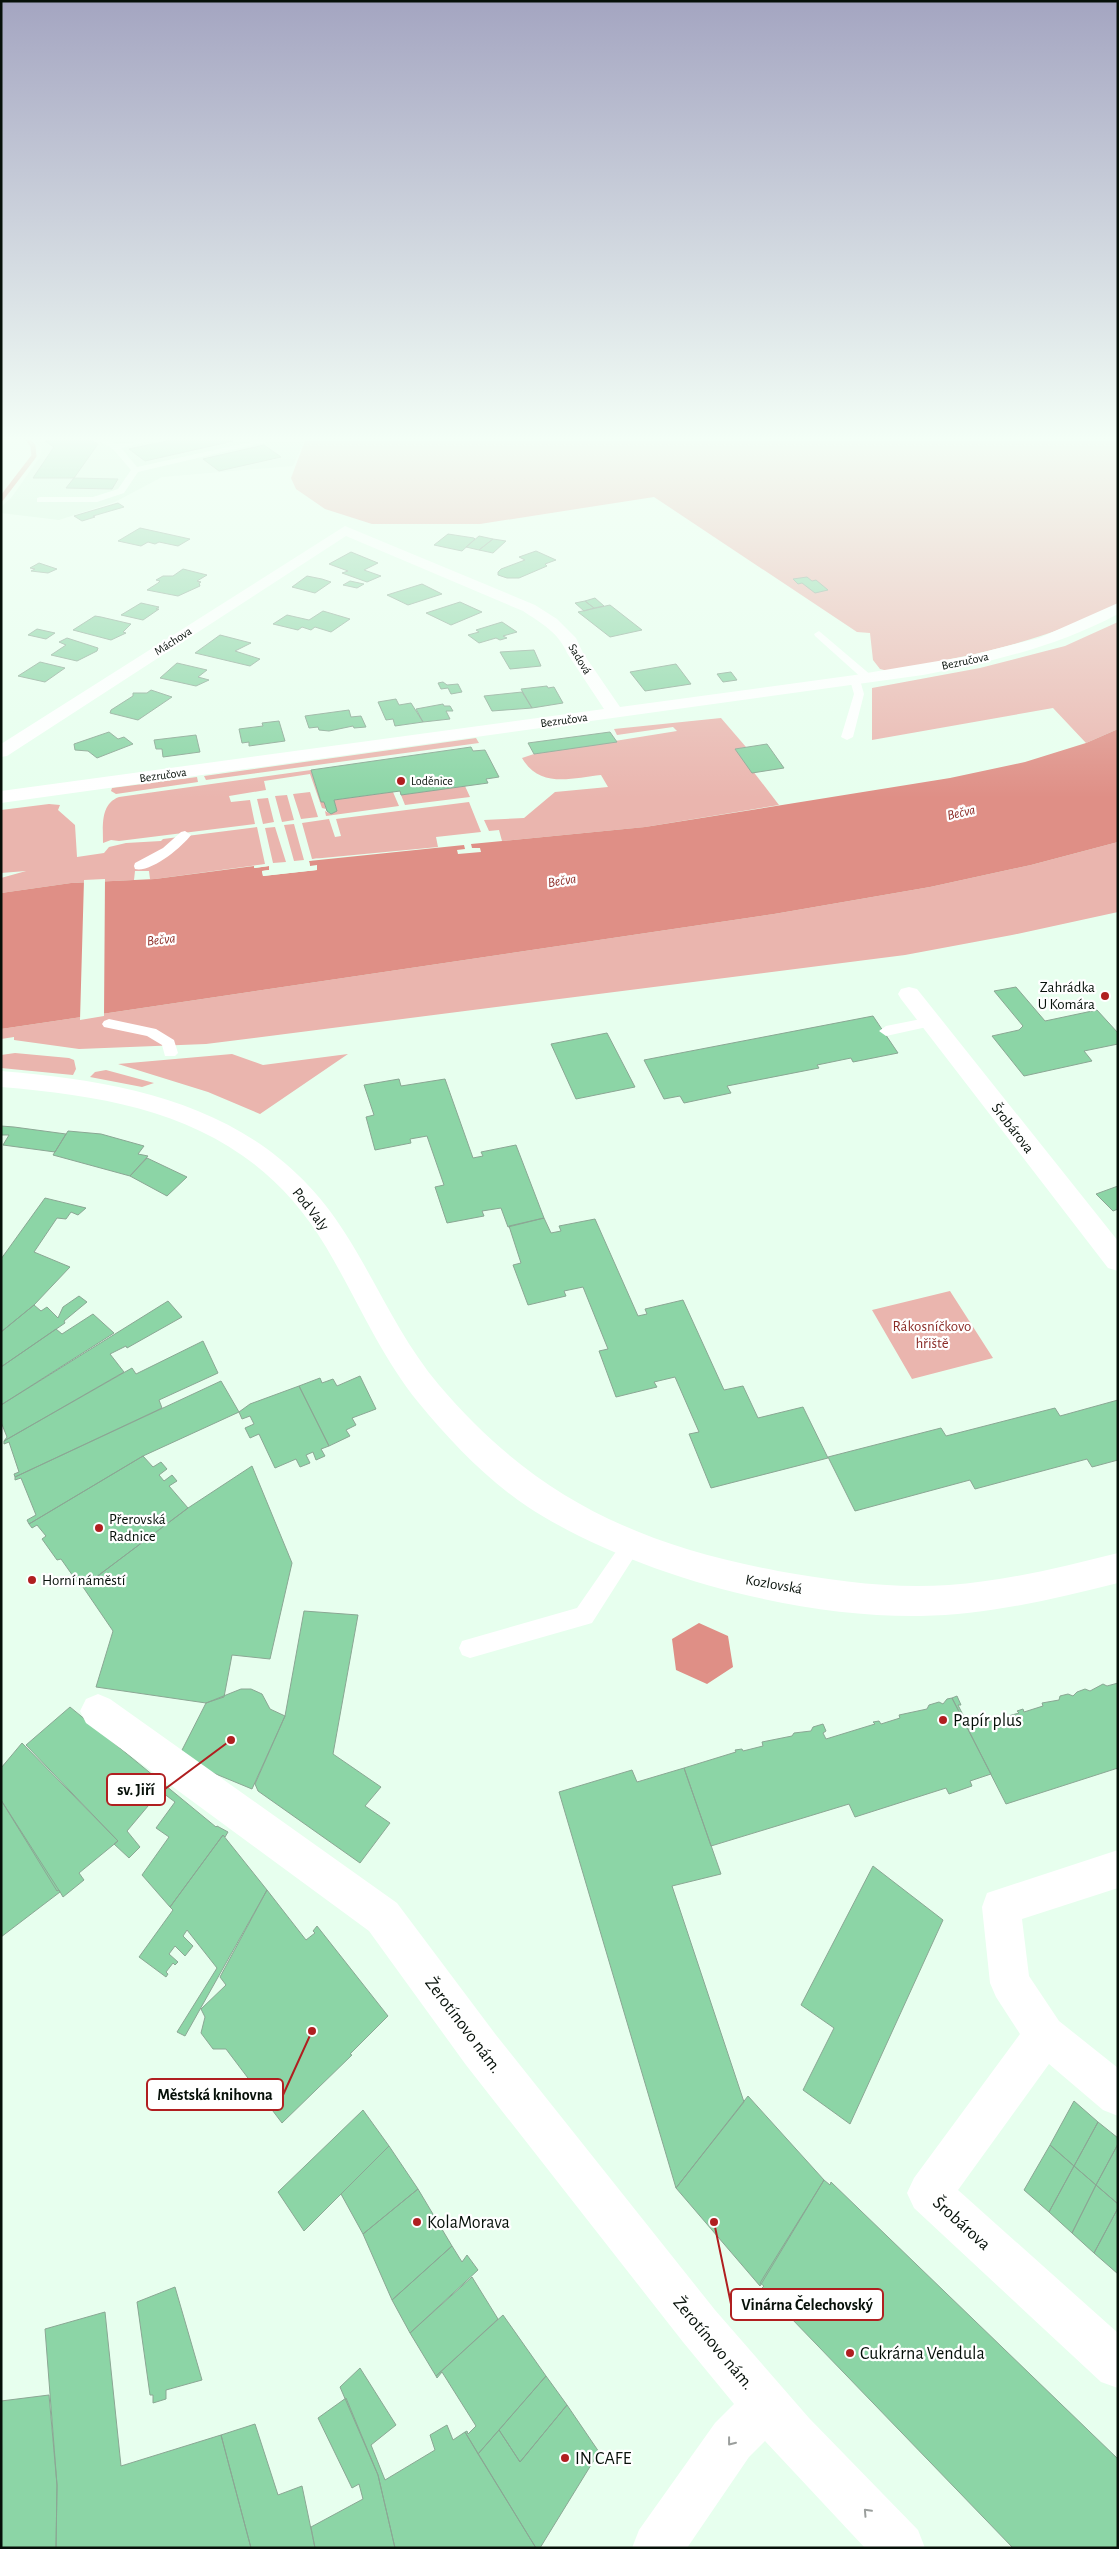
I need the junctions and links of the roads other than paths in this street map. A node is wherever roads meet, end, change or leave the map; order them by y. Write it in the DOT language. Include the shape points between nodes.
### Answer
graph roads {
  1 [pos="299,560"];
  2 [pos="416,560"];
  3 [pos="1118,608"];
  4 [pos="819,634"];
  5 [pos="862,679"];
  6 [pos="615,713"];
  7 [pos="847,737"];
  8 [pos="1,752"];
  9 [pos="1,797"];
  10 [pos="185,835"];
  11 [pos="140,866"];
  12 [pos="909,994"];
  13 [pos="931,1022"];
  14 [pos="109,1024"];
  15 [pos="886,1030"];
  16 [pos="170,1053"];
  17 [pos="1,1079"];
  18 [pos="1118,1262"];
  19 [pos="466,1436"];
  20 [pos="631,1546"];
  21 [pos="1118,1568"];
  22 [pos="470,1648"];
  23 [pos="98,1711"];
  24 [pos="1118,1869"];
  25 [pos="1046,2035"];
  26 [pos="1118,2095"];
  27 [pos="1118,2365"];
  28 [pos="766,2406"];
  29 [pos="657,2548"];
  30 [pos="900,2548"];
  1 -- 8 [label="street, Máchova"];
  2 -- 6 [label="street, Sadová" via="529,608 551,622 570,641 575,654"];
  3 -- 5 [label="street, Bezručova" via="1035,644 962,663"];
  4 -- 5 [label="lane"];
  5 -- 6 [label="street, Bezručova"];
  5 -- 7 [label="lane"];
  6 -- 9 [label="street, Bezručova"];
  10 -- 11 [label="lane" via="168,851"];
  12 -- 13 [label="street, Šrobárova"];
  13 -- 15 [label="lane"];
  13 -- 18 [label="street, Šrobárova"];
  14 -- 16 [label="lane" via="151,1032 169,1043"];
  17 -- 19 [label="street, Pod Valy" via="74,1085 162,1105 206,1121 250,1147 310,1203 334,1238 408,1367"];
  19 -- 20 [label="street, Kozlovská" via="524,1488 572,1520"];
  20 -- 21 [label="street, Kozlovská" via="753,1581 820,1593 895,1601 952,1599 1016,1591"];
  20 -- 22 [label="lane" via="584,1616"];
  23 -- 28 [label="street, Žerotínovo nám." via="383,1917 481,2050"];
  24 -- 25 [label="street" via="1001,1907 1010,1983"];
  25 -- 26 [label="street"];
  25 -- 27 [label="street, Šrobárova" via="929,2193"];
  28 -- 29 [label="street, one-way" via="732,2440"];
  30 -- 28 [label="street, Žerotínovo nám., one-way"];
}
